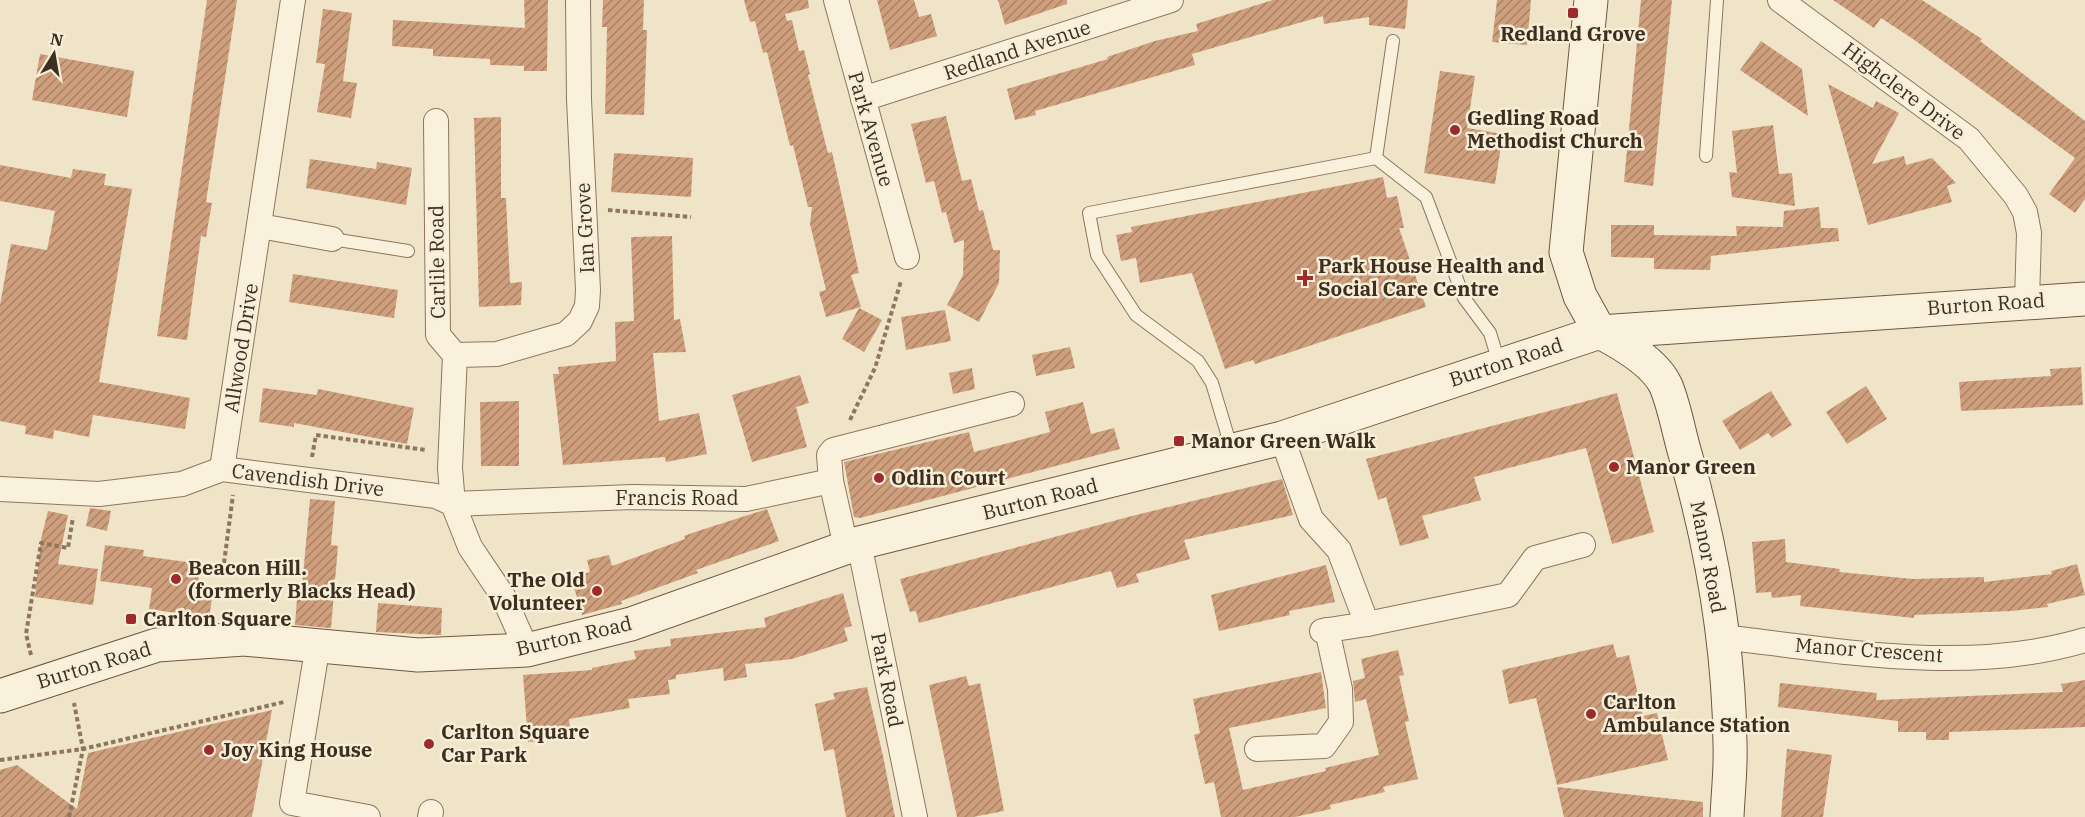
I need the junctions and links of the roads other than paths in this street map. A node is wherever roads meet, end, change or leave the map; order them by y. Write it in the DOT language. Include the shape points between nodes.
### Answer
graph roads {
  1 [pos="293,0"];
  2 [pos="578,0"];
  3 [pos="836,0"];
  4 [pos="1171,0"];
  5 [pos="1591,0"];
  6 [pos="1717,0"];
  7 [pos="1780,0"];
  8 [pos="1393,41"];
  9 [pos="863,99"];
  10 [pos="436,121"];
  11 [pos="1706,156"];
  12 [pos="1376,158"];
  13 [pos="260,226"];
  14 [pos="332,239"];
  15 [pos="408,251"];
  16 [pos="907,257"];
  17 [pos="2085,299"];
  18 [pos="2027,301"];
  19 [pos="1600,332"];
  20 [pos="455,355"];
  21 [pos="1499,363"];
  22 [pos="1012,404"];
  23 [pos="1282,438"];
  24 [pos="1232,451"];
  25 [pos="229,470"];
  26 [pos="831,481"];
  27 [pos="0,489"];
  28 [pos="453,504"];
  29 [pos="853,545"];
  30 [pos="1583,545"];
  31 [pos="1367,624"];
  32 [pos="1723,637"];
  33 [pos="2085,639"];
  34 [pos="318,644"];
  35 [pos="527,650"];
  36 [pos="0,696"];
  37 [pos="1257,749"];
  38 [pos="368,817"];
  39 [pos="915,817"];
  40 [pos="1726,817"];
  1 -- 13 [label="street, Allwood Drive"];
  2 -- 20 [label="street, Ian Grove" via="587,306 580,321 566,334 497,354"];
  3 -- 9 [label="street, Park Avenue"];
  4 -- 9 [label="street, Redland Avenue"];
  5 -- 19 [label="main road" via="1566,252 1580,296"];
  6 -- 11 [label="lane"];
  7 -- 18 [label="street, Highclere Drive" via="1969,139 2016,196 2025,212 2029,233"];
  8 -- 12 [label="lane"];
  9 -- 16 [label="street, Park Avenue"];
  10 -- 20 [label="street, Carlile Road" via="438,335"];
  12 -- 21 [label="lane" via="1426,197 1464,298 1490,333"];
  12 -- 24 [label="lane" via="1089,213 1097,255 1136,315 1198,361 1212,383"];
  13 -- 14 [label="street"];
  13 -- 25 [label="street, Allwood Drive"];
  14 -- 15 [label="lane"];
  17 -- 18 [label="main road, Burton Road"];
  18 -- 19 [label="main road, Burton Road"];
  19 -- 21 [label="main road, Burton Road"];
  19 -- 32 [label="main road, Manor Road" via="1625,345 1665,385 1699,503"];
  20 -- 28 [label="street" via="450,450"];
  21 -- 23 [label="main road, Burton Road"];
  22 -- 26 [label="street" via="833,450 829,455"];
  23 -- 24 [label="main road, Burton Road"];
  23 -- 31 [label="street" via="1311,519 1339,550"];
  24 -- 29 [label="main road, Burton Road"];
  25 -- 27 [label="street, Cavendish Drive" via="182,484 99,494"];
  25 -- 28 [label="street, Cavendish Drive" via="436,496"];
  26 -- 28 [label="street, Francis Road" via="746,498 633,497"];
  26 -- 29 [label="street"];
  28 -- 35 [label="street" via="470,548 503,596"];
  29 -- 35 [label="main road, Burton Road" via="632,624"];
  29 -- 39 [label="street, Park Road"];
  30 -- 31 [label="street" via="1535,558 1508,595"];
  31 -- 37 [label="street" via="1325,630 1340,689 1341,722 1323,746"];
  32 -- 33 [label="street, Manor Crescent" via="1917,658 2002,655"];
  32 -- 40 [label="main road, Manor Road" via="1730,747"];
  34 -- 35 [label="main road, Burton Road" via="418,655"];
  34 -- 36 [label="main road, Burton Road" via="244,639 157,645"];
  34 -- 38 [label="street" via="292,803"];
}
